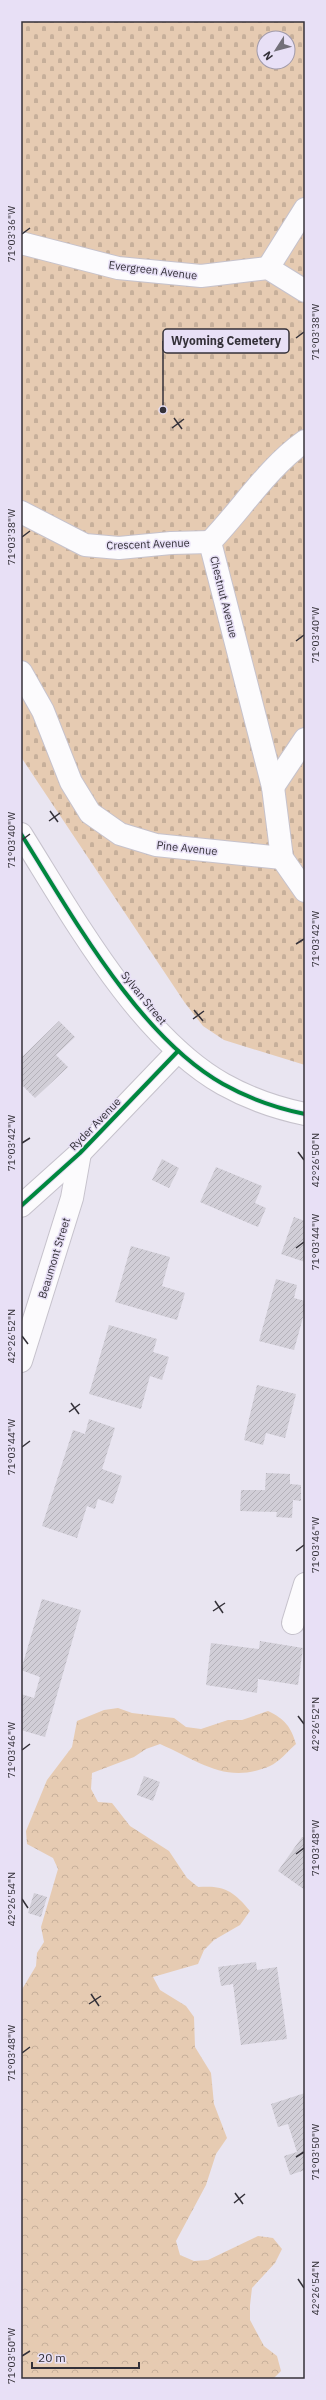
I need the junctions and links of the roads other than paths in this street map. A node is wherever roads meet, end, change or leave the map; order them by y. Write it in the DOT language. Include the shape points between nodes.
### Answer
graph roads {
  1 [pos="305,209"];
  2 [pos="21,243"];
  3 [pos="268,268"];
  4 [pos="305,291"];
  5 [pos="305,441"];
  6 [pos="21,512"];
  7 [pos="210,542"];
  8 [pos="21,672"];
  9 [pos="305,739"];
  10 [pos="273,787"];
  11 [pos="21,834"];
  12 [pos="282,858"];
  13 [pos="305,892"];
  14 [pos="178,1051"];
  15 [pos="305,1114"];
  16 [pos="80,1153"];
  17 [pos="21,1206"];
  18 [pos="21,1361"];
  19 [pos="305,1584"];
  20 [pos="293,1623"];
  1 -- 3 [label="street"];
  2 -- 3 [label="street, Evergreen Avenue" via="118,268 201,276"];
  3 -- 4 [label="street"];
  5 -- 7 [label="street, Chestnut Avenue" via="256,488 229,523"];
  6 -- 7 [label="street, Crescent Avenue" via="84,545 118,548"];
  7 -- 10 [label="street, Chestnut Avenue"];
  8 -- 12 [label="street, Pine Avenue" via="43,711 71,782 90,813 120,834 156,845"];
  9 -- 10 [label="street"];
  10 -- 12 [label="street, Chestnut Avenue"];
  11 -- 14 [label="street, Sylvan Street" via="122,988 150,1023"];
  12 -- 13 [label="street"];
  14 -- 15 [label="street, Sylvan Street" via="222,1083 245,1096"];
  14 -- 16 [label="street, Ryder Avenue"];
  16 -- 17 [label="street, Ryder Avenue"];
  16 -- 18 [label="street, Beaumont Street" via="72,1198"];
  19 -- 20 [label="street"];
}
